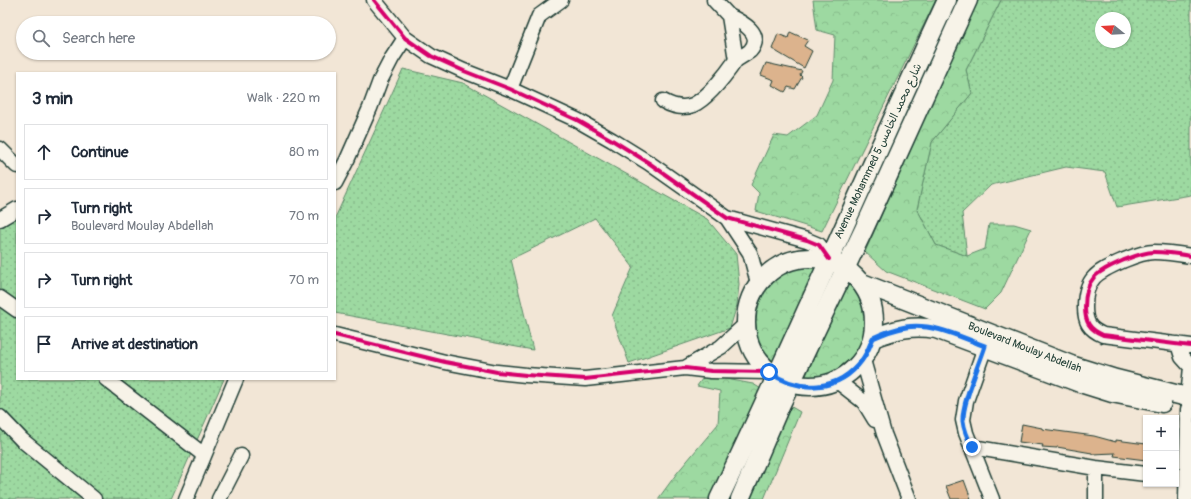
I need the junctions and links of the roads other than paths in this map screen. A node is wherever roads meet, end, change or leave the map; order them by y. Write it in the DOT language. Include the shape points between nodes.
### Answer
graph roads {
  1 [pos="374,0"];
  2 [pos="543,0"];
  3 [pos="561,0"];
  4 [pos="714,0"];
  5 [pos="947,0"];
  6 [pos="968,0"];
  7 [pos="539,16"];
  8 [pos="729,16"];
  9 [pos="405,38"];
  10 [pos="736,60"];
  11 [pos="510,89"];
  12 [pos="663,101"];
  13 [pos="0,149"];
  14 [pos="16,165"];
  15 [pos="336,181"];
  16 [pos="16,210"];
  17 [pos="727,218"];
  18 [pos="0,219"];
  19 [pos="1191,256"];
  20 [pos="829,259"];
  21 [pos="846,267"];
  22 [pos="758,283"];
  23 [pos="862,283"];
  24 [pos="0,298"];
  25 [pos="16,309"];
  26 [pos="746,324"];
  27 [pos="336,335"];
  28 [pos="873,338"];
  29 [pos="1185,345"];
  30 [pos="985,346"];
  31 [pos="863,360"];
  32 [pos="685,368"];
  33 [pos="779,378"];
  34 [pos="107,380"];
  35 [pos="236,380"];
  36 [pos="837,381"];
  37 [pos="1189,404"];
  38 [pos="0,417"];
  39 [pos="884,434"];
  40 [pos="972,447"];
  41 [pos="204,455"];
  42 [pos="241,456"];
  43 [pos="1096,468"];
  44 [pos="1143,474"];
  45 [pos="1181,478"];
  46 [pos="908,498"];
  47 [pos="94,499"];
  48 [pos="186,499"];
  49 [pos="219,499"];
  50 [pos="719,499"];
  51 [pos="740,499"];
  52 [pos="992,499"];
  53 [pos="1096,499"];
  54 [pos="1186,499"];
  1 -- 9 [label="street"];
  2 -- 7 [label="street"];
  3 -- 7 [label="street"];
  4 -- 8 [label="street"];
  5 -- 20 [label="main road, Avenue Mohammed 5 شارع محمد الخامس"];
  6 -- 21 [label="main road, Avenue Mohammed 5 شارع محمد الخامس"];
  7 -- 11 [label="street"];
  8 -- 10 [label="street"];
  8 -- 10 [label="street" via="748,26 754,37 749,52"];
  9 -- 11 [label="street" via="431,56 464,72"];
  9 -- 15 [label="street" via="380,81"];
  10 -- 12 [label="street" via="704,97 692,105 671,106"];
  11 -- 17 [label="street" via="577,120 612,140"];
  13 -- 14 [label="street"];
  16 -- 18 [label="street"];
  17 -- 20 [label="street" via="807,240 819,245"];
  17 -- 22 [label="street" via="750,253"];
  19 -- 29 [label="street" via="1152,252 1133,256 1096,274 1086,291 1086,319 1090,329 1097,333"];
  20 -- 21 [label="main road"];
  20 -- 22 [label="main road" via="799,258 776,266"];
  20 -- 33 [label="main road, Avenue Mohammed 5 شارع محمد الخامس"];
  21 -- 23 [label="main road"];
  21 -- 33 [label="main road, Avenue Mohammed 5 شارع محمد الخامس"];
  22 -- 26 [label="main road" via="751,296"];
  23 -- 28 [label="main road" via="871,300 875,318"];
  23 -- 37 [label="main road, Boulevard Moulay Abdellah" via="1071,365"];
  24 -- 25 [label="street"];
  26 -- 32 [label="street" via="721,347"];
  26 -- 33 [label="main road" via="749,342 757,358"];
  27 -- 32 [label="street" via="445,362 526,375 585,379"];
  28 -- 30 [label="main road, Boulevard Moulay Abdellah" via="907,327 923,327 947,332"];
  28 -- 31 [label="main road"];
  29 -- 37 [label="street" via="1182,357 1191,367"];
  30 -- 37 [label="main road, Boulevard Moulay Abdellah" via="1080,383 1177,406"];
  30 -- 40 [label="street" via="963,414 964,426"];
  31 -- 36 [label="main road"];
  31 -- 39 [label="street"];
  32 -- 33 [label="street"];
  33 -- 36 [label="main road" via="807,387"];
  33 -- 50 [label="main road, Avenue Mohammed 5 شارع محمد الخامس"];
  33 -- 51 [label="main road, Avenue Mohammed 5 شارع محمد الخامس" via="780,406"];
  34 -- 41 [label="street"];
  35 -- 41 [label="street"];
  36 -- 39 [label="street" via="864,402"];
  37 -- 45 [label="street"];
  38 -- 47 [label="street" via="22,440"];
  39 -- 46 [label="street"];
  40 -- 43 [label="street"];
  40 -- 52 [label="street"];
  41 -- 48 [label="street"];
  42 -- 49 [label="street"];
  43 -- 44 [label="street"];
  43 -- 53 [label="street"];
  45 -- 54 [label="street"];
}
